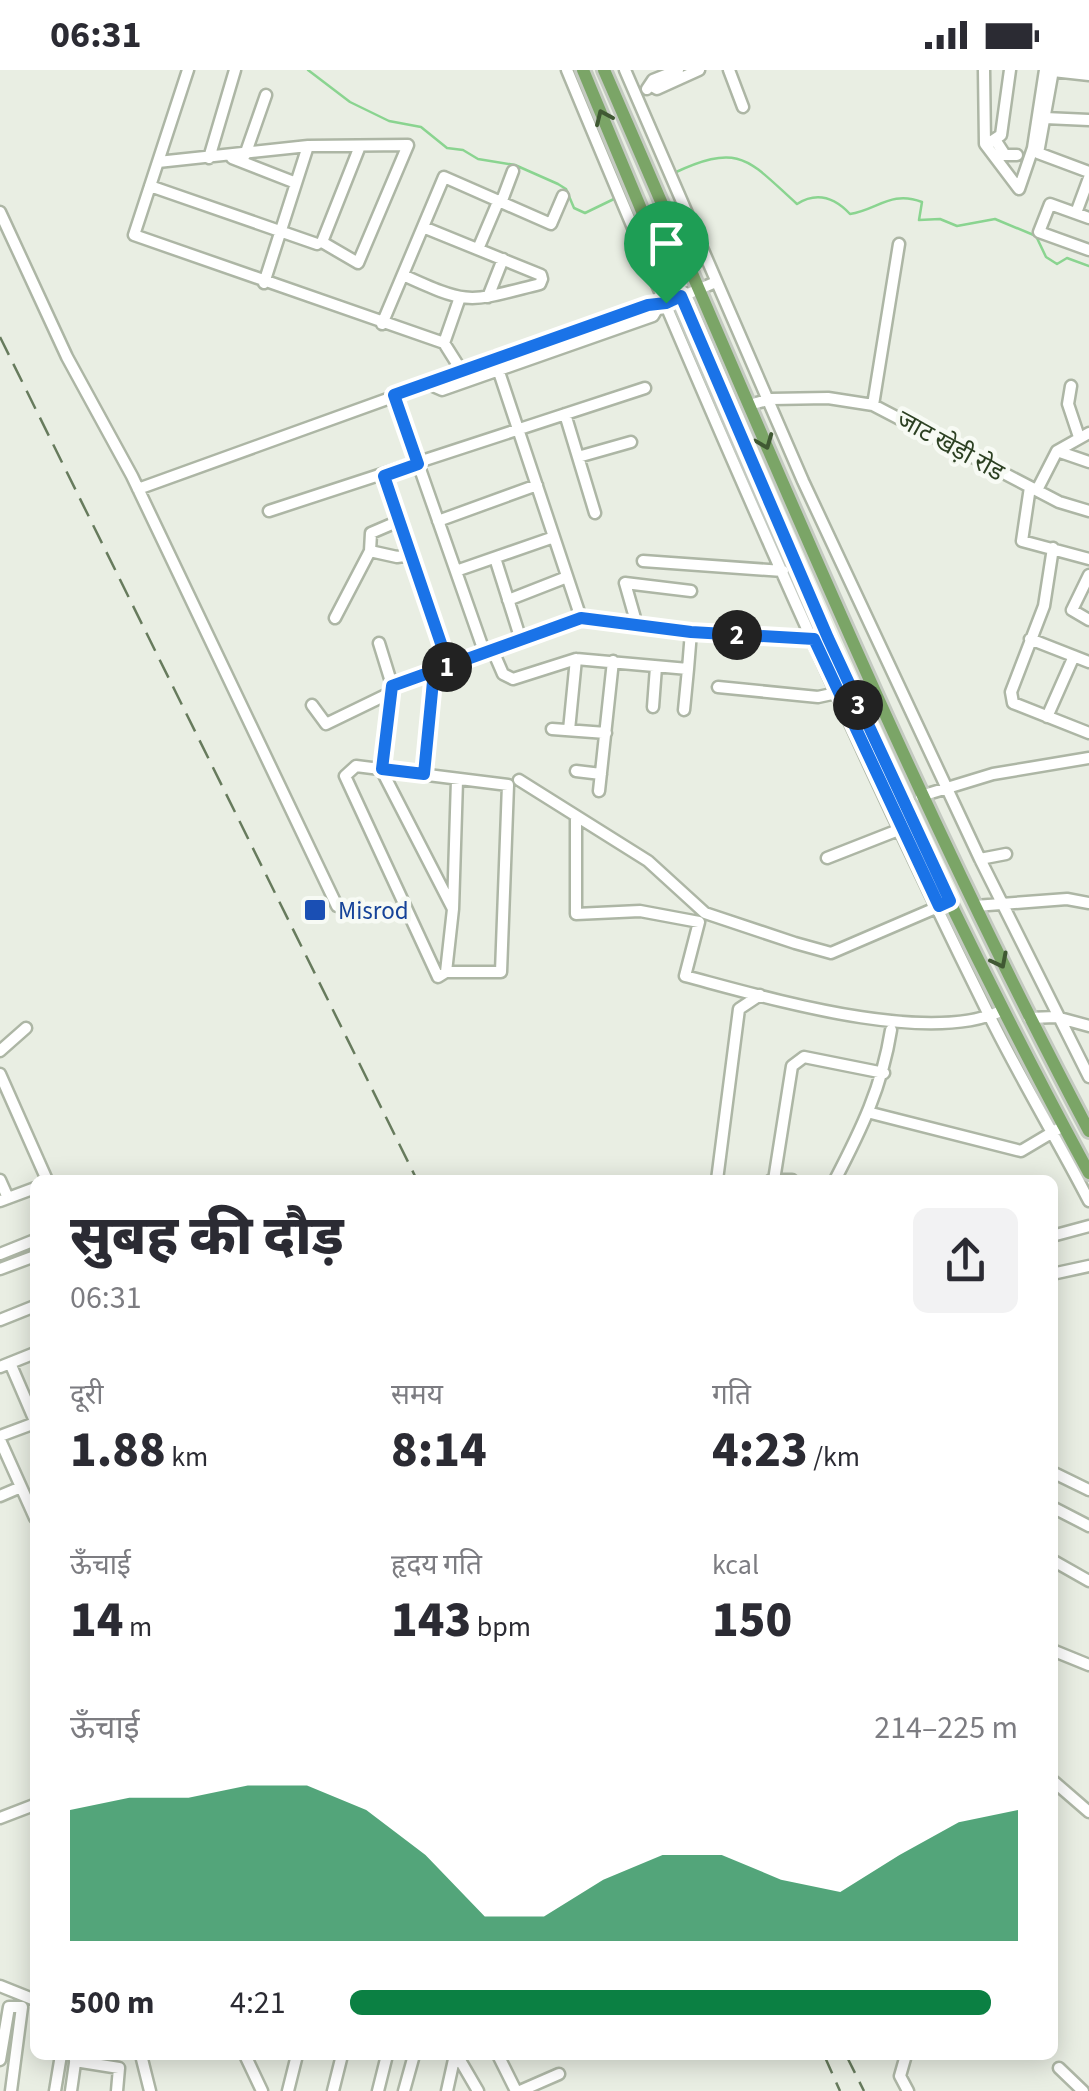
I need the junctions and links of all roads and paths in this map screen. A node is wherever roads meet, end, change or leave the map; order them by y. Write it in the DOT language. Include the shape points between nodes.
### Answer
graph roads {
  1 [pos="188,70"];
  2 [pos="235,70"];
  3 [pos="567,70"];
  4 [pos="582,70"];
  5 [pos="604,70"];
  6 [pos="625,70"];
  7 [pos="678,70"];
  8 [pos="700,70"];
  9 [pos="729,70"];
  10 [pos="984,70"];
  11 [pos="1010,70"];
  12 [pos="1045,70"];
  13 [pos="1053,71"];
  14 [pos="1089,74"];
  15 [pos="652,86"];
  16 [pos="636,94"];
  17 [pos="266,95"];
  18 [pos="743,107"];
  19 [pos="1046,118"];
  20 [pos="1089,120"];
  21 [pos="991,143"];
  22 [pos="308,146"];
  23 [pos="360,146"];
  24 [pos="246,155"];
  25 [pos="230,157"];
  26 [pos="209,158"];
  27 [pos="1022,158"];
  28 [pos="158,162"];
  29 [pos="1002,164"];
  30 [pos="514,171"];
  31 [pos="1089,175"];
  32 [pos="296,183"];
  33 [pos="150,186"];
  34 [pos="563,196"];
  35 [pos="1034,199"];
  36 [pos="499,202"];
  37 [pos="1050,204"];
  38 [pos="0,212"];
  39 [pos="1076,214"];
  40 [pos="1089,218"];
  41 [pos="423,227"];
  42 [pos="280,232"];
  43 [pos="317,244"];
  44 [pos="899,244"];
  45 [pos="478,249"];
  46 [pos="1089,250"];
  47 [pos="503,259"];
  48 [pos="403,275"];
  49 [pos="716,282"];
  50 [pos="264,284"];
  51 [pos="698,289"];
  52 [pos="681,296"];
  53 [pos="488,297"];
  54 [pos="459,300"];
  55 [pos="662,304"];
  56 [pos="382,324"];
  57 [pos="444,343"];
  58 [pos="494,357"];
  59 [pos="461,370"];
  60 [pos="498,370"];
  61 [pos="426,383"];
  62 [pos="1071,386"];
  63 [pos="645,388"];
  64 [pos="394,395"];
  65 [pos="771,398"];
  66 [pos="750,405"];
  67 [pos="873,405"];
  68 [pos="566,414"];
  69 [pos="518,428"];
  70 [pos="1084,435"];
  71 [pos="631,442"];
  72 [pos="1057,451"];
  73 [pos="578,457"];
  74 [pos="1089,462"];
  75 [pos="418,464"];
  76 [pos="384,476"];
  77 [pos="537,486"];
  78 [pos="1033,489"];
  79 [pos="138,490"];
  80 [pos="269,511"];
  81 [pos="1089,512"];
  82 [pos="595,513"];
  83 [pos="438,521"];
  84 [pos="399,522"];
  85 [pos="554,537"];
  86 [pos="1053,548"];
  87 [pos="370,551"];
  88 [pos="410,555"];
  89 [pos="495,558"];
  90 [pos="1089,558"];
  91 [pos="643,561"];
  92 [pos="456,571"];
  93 [pos="783,571"];
  94 [pos="1089,574"];
  95 [pos="567,576"];
  96 [pos="692,592"];
  97 [pos="508,600"];
  98 [pos="335,618"];
  99 [pos="581,618"];
  100 [pos="1089,620"];
  101 [pos="637,625"];
  102 [pos="691,632"];
  103 [pos="821,638"];
  104 [pos="1030,638"];
  105 [pos="520,640"];
  106 [pos="379,642"];
  107 [pos="489,652"];
  108 [pos="1074,656"];
  109 [pos="576,659"];
  110 [pos="613,661"];
  111 [pos="1089,662"];
  112 [pos="449,667"];
  113 [pos="656,667"];
  114 [pos="688,669"];
  115 [pos="434,671"];
  116 [pos="718,687"];
  117 [pos="392,689"];
  118 [pos="845,691"];
  119 [pos="312,704"];
  120 [pos="654,707"];
  121 [pos="684,710"];
  122 [pos="1047,716"];
  123 [pos="552,728"];
  124 [pos="569,730"];
  125 [pos="606,733"];
  126 [pos="1089,734"];
  127 [pos="1089,758"];
  128 [pos="382,769"];
  129 [pos="576,771"];
  130 [pos="424,774"];
  131 [pos="601,774"];
  132 [pos="457,780"];
  133 [pos="519,780"];
  134 [pos="946,786"];
  135 [pos="599,791"];
  136 [pos="921,796"];
  137 [pos="576,818"];
  138 [pos="907,826"];
  139 [pos="1006,854"];
  140 [pos="827,858"];
  141 [pos="980,859"];
  142 [pos="1002,902"];
  143 [pos="1089,903"];
  144 [pos="944,904"];
  145 [pos="337,906"];
  146 [pos="975,906"];
  147 [pos="453,910"];
  148 [pos="446,972"];
  149 [pos="760,996"];
  150 [pos="995,1014"];
  151 [pos="1056,1016"];
  152 [pos="1029,1018"];
  153 [pos="1089,1026"];
  154 [pos="26,1028"];
  155 [pos="892,1030"];
  156 [pos="0,1051"];
  157 [pos="884,1073"];
  158 [pos="0,1074"];
  159 [pos="1089,1077"];
  160 [pos="5,1100"];
  161 [pos="870,1113"];
  162 [pos="1058,1129"];
  163 [pos="1089,1131"];
  164 [pos="1089,1173"];
  165 [pos="44,1175"];
  166 [pos="718,1175"];
  167 [pos="773,1175"];
  168 [pos="837,1175"];
  169 [pos="0,1180"];
  170 [pos="30,1190"];
  171 [pos="4,1199"];
  172 [pos="1089,1201"];
  173 [pos="1089,1226"];
  174 [pos="1058,1234"];
  175 [pos="30,1242"];
  176 [pos="0,1254"];
  177 [pos="30,1258"];
  178 [pos="1089,1266"];
  179 [pos="0,1269"];
  180 [pos="1058,1273"];
  181 [pos="30,1312"];
  182 [pos="0,1320"];
  183 [pos="30,1354"];
  184 [pos="5,1365"];
  185 [pos="30,1412"];
  186 [pos="30,1424"];
  187 [pos="0,1438"];
  188 [pos="2,1452"];
  189 [pos="1058,1475"];
  190 [pos="21,1487"];
  191 [pos="1089,1490"];
  192 [pos="0,1496"];
  193 [pos="30,1507"];
  194 [pos="1058,1513"];
  195 [pos="1089,1529"];
  196 [pos="1058,1563"];
  197 [pos="1089,1581"];
  198 [pos="1058,1652"];
  199 [pos="1089,1665"];
  200 [pos="1058,1785"];
  201 [pos="30,1807"];
  202 [pos="1089,1812"];
  203 [pos="0,1818"];
  204 [pos="0,1986"];
  205 [pos="30,1998"];
  206 [pos="1,2044"];
  207 [pos="0,2060"];
  208 [pos="60,2060"];
  209 [pos="76,2060"];
  210 [pos="85,2060"];
  211 [pos="142,2060"];
  212 [pos="249,2060"];
  213 [pos="296,2060"];
  214 [pos="341,2060"];
  215 [pos="386,2060"];
  216 [pos="413,2060"];
  217 [pos="455,2060"];
  218 [pos="459,2060"];
  219 [pos="501,2060"];
  220 [pos="905,2060"];
  221 [pos="1059,2068"];
  222 [pos="560,2074"];
  223 [pos="263,2090"];
  224 [pos="11,2091"];
  225 [pos="55,2091"];
  226 [pos="71,2091"];
  227 [pos="117,2091"];
  228 [pos="150,2091"];
  229 [pos="288,2091"];
  230 [pos="333,2091"];
  231 [pos="378,2091"];
  232 [pos="404,2091"];
  233 [pos="447,2091"];
  234 [pos="478,2091"];
  235 [pos="518,2091"];
  236 [pos="908,2091"];
  237 [pos="1083,2091"];
  1 -- 28 [label="street"];
  2 -- 26 [label="street"];
  3 -- 55 [label="street"];
  52 -- 4 [label="main road, one-way"];
  5 -- 51 [label="main road"];
  6 -- 16 [label="street"];
  7 -- 15 [label="street"];
  8 -- 15 [label="street"];
  9 -- 18 [label="street"];
  10 -- 21 [label="street"];
  11 -- 21 [label="street" via="1001,135"];
  12 -- 27 [label="street" via="1033,148"];
  13 -- 14 [label="street"];
  13 -- 19 [label="street"];
  15 -- 16 [label="street"];
  16 -- 49 [label="street"];
  17 -- 24 [label="street"];
  19 -- 20 [label="street"];
  19 -- 31 [label="street" via="1038,153"];
  21 -- 27 [label="street"];
  21 -- 29 [label="street"];
  22 -- 23 [label="street"];
  22 -- 24 [label="street"];
  22 -- 32 [label="street"];
  23 -- 23 [label="street" via="408,145 358,263 322,242"];
  24 -- 25 [label="street"];
  25 -- 26 [label="street"];
  25 -- 32 [label="street"];
  26 -- 28 [label="street"];
  27 -- 29 [label="street"];
  27 -- 29 [label="street" via="1022,189"];
  28 -- 33 [label="street"];
  30 -- 36 [label="street"];
  31 -- 39 [label="street"];
  32 -- 42 [label="street"];
  33 -- 42 [label="street"];
  33 -- 50 [label="street" via="134,236"];
  34 -- 36 [label="street" via="551,224"];
  35 -- 37 [label="street"];
  36 -- 41 [label="street" via="444,177"];
  36 -- 45 [label="street"];
  37 -- 39 [label="street"];
  37 -- 46 [label="street" via="1039,232"];
  38 -- 79 [label="street" via="66,357"];
  39 -- 40 [label="street"];
  41 -- 45 [label="street"];
  41 -- 48 [label="street"];
  42 -- 43 [label="street"];
  42 -- 50 [label="street"];
  44 -- 67 [label="street"];
  45 -- 47 [label="street"];
  47 -- 53 [label="street"];
  47 -- 53 [label="street" via="542,279"];
  48 -- 54 [label="street"];
  48 -- 56 [label="street"];
  49 -- 51 [label="street"];
  49 -- 65 [label="street"];
  50 -- 56 [label="street"];
  51 -- 52 [label="street"];
  51 -- 66 [label="main road"];
  52 -- 55 [label="street"];
  52 -- 103 [label="main road"];
  53 -- 54 [label="street"];
  54 -- 57 [label="street"];
  55 -- 58 [label="street"];
  55 -- 60 [label="street" via="652,316"];
  55 -- 93 [label="street"];
  56 -- 57 [label="street"];
  57 -- 59 [label="street"];
  58 -- 59 [label="street"];
  58 -- 60 [label="street"];
  59 -- 61 [label="street"];
  60 -- 61 [label="street" via="442,390"];
  60 -- 69 [label="street"];
  61 -- 64 [label="street"];
  62 -- 70 [label="street" via="1068,404"];
  63 -- 68 [label="street"];
  64 -- 75 [label="street"];
  64 -- 79 [label="street"];
  65 -- 66 [label="street, जाट खेड़ी रोड"];
  65 -- 67 [label="street, जाट खेड़ी रोड"];
  65 -- 134 [label="street"];
  66 -- 136 [label="main road, one-way"];
  67 -- 78 [label="street, जाट खेड़ी रोड"];
  68 -- 69 [label="street"];
  68 -- 73 [label="street"];
  69 -- 75 [label="street"];
  69 -- 77 [label="street"];
  70 -- 72 [label="street"];
  71 -- 73 [label="street"];
  72 -- 74 [label="street"];
  72 -- 78 [label="street"];
  73 -- 82 [label="street"];
  75 -- 76 [label="street"];
  75 -- 83 [label="street"];
  76 -- 80 [label="street"];
  76 -- 84 [label="street"];
  77 -- 83 [label="street"];
  77 -- 85 [label="street"];
  78 -- 81 [label="street, जाट खेड़ी रोड"];
  78 -- 86 [label="street" via="1022,541"];
  79 -- 145 [label="street"];
  83 -- 92 [label="street"];
  84 -- 87 [label="street" via="371,533"];
  84 -- 88 [label="street"];
  85 -- 89 [label="street"];
  85 -- 95 [label="street"];
  86 -- 90 [label="street"];
  86 -- 104 [label="street" via="1044,606"];
  87 -- 88 [label="street"];
  87 -- 98 [label="street"];
  88 -- 112 [label="street"];
  89 -- 92 [label="street"];
  89 -- 97 [label="street"];
  91 -- 93 [label="street"];
  92 -- 107 [label="street"];
  93 -- 103 [label="street"];
  94 -- 100 [label="street" via="1072,612"];
  95 -- 97 [label="street"];
  95 -- 99 [label="street"];
  96 -- 101 [label="street" via="626,583"];
  97 -- 105 [label="street"];
  99 -- 101 [label="street"];
  99 -- 105 [label="street"];
  101 -- 102 [label="street"];
  102 -- 103 [label="street"];
  102 -- 114 [label="street"];
  103 -- 118 [label="main road"];
  104 -- 108 [label="street"];
  104 -- 122 [label="street" via="1012,703"];
  105 -- 107 [label="street"];
  106 -- 117 [label="street"];
  107 -- 109 [label="street" via="513,679"];
  107 -- 112 [label="street"];
  108 -- 111 [label="street"];
  108 -- 122 [label="street"];
  109 -- 110 [label="street"];
  109 -- 124 [label="street"];
  110 -- 113 [label="street"];
  110 -- 125 [label="street"];
  112 -- 115 [label="street"];
  113 -- 114 [label="street"];
  113 -- 120 [label="street"];
  114 -- 121 [label="street"];
  115 -- 117 [label="street"];
  115 -- 130 [label="street"];
  116 -- 118 [label="street" via="818,697"];
  117 -- 119 [label="street" via="326,724"];
  117 -- 128 [label="street"];
  118 -- 138 [label="main road"];
  122 -- 126 [label="street"];
  123 -- 124 [label="street"];
  124 -- 125 [label="street"];
  125 -- 131 [label="street"];
  127 -- 134 [label="street"];
  128 -- 130 [label="street"];
  128 -- 147 [label="street"];
  128 -- 148 [label="street" via="356,766 345,776 438,977"];
  129 -- 131 [label="street"];
  130 -- 132 [label="street"];
  131 -- 135 [label="street"];
  132 -- 147 [label="street"];
  132 -- 148 [label="street" via="508,785 502,972"];
  133 -- 137 [label="street"];
  134 -- 136 [label="street"];
  134 -- 141 [label="street"];
  136 -- 146 [label="main road"];
  137 -- 144 [label="street" via="648,861 705,913 831,953"];
  137 -- 149 [label="street" via="576,914 640,911 699,922 685,976"];
  138 -- 140 [label="street"];
  138 -- 144 [label="main road"];
  139 -- 141 [label="street"];
  141 -- 142 [label="street"];
  142 -- 143 [label="street"];
  142 -- 146 [label="street"];
  142 -- 151 [label="street"];
  144 -- 150 [label="main road"];
  146 -- 152 [label="main road, one-way"];
  147 -- 148 [label="street"];
  149 -- 150 [label="street" via="911,1023 945,1025"];
  149 -- 166 [label="street" via="738,1009"];
  150 -- 162 [label="main road"];
  151 -- 152 [label="street"];
  151 -- 153 [label="street"];
  151 -- 159 [label="street"];
  152 -- 163 [label="main road"];
  154 -- 156 [label="street"];
  155 -- 157 [label="street"];
  157 -- 161 [label="street"];
  157 -- 167 [label="street" via="797,1059"];
  158 -- 160 [label="street"];
  160 -- 165 [label="street"];
  161 -- 162 [label="street" via="1021,1151"];
  161 -- 168 [label="street"];
  162 -- 164 [label="main road"];
  162 -- 172 [label="street"];
  169 -- 171 [label="street"];
  170 -- 171 [label="street"];
  173 -- 174 [label="street"];
  175 -- 176 [label="street"];
  177 -- 179 [label="street"];
  178 -- 180 [label="street"];
  181 -- 182 [label="street"];
  183 -- 184 [label="street"];
  184 -- 185 [label="street"];
  186 -- 187 [label="street"];
  187 -- 188 [label="street"];
  188 -- 190 [label="street"];
  189 -- 191 [label="street"];
  190 -- 192 [label="street"];
  190 -- 193 [label="street"];
  194 -- 195 [label="street"];
  196 -- 197 [label="street"];
  198 -- 199 [label="street"];
  200 -- 202 [label="street"];
  201 -- 203 [label="street"];
  204 -- 205 [label="street"];
  206 -- 207 [label="street"];
  206 -- 224 [label="street" via="9,2008 22,2007"];
  208 -- 225 [label="street"];
  209 -- 226 [label="street"];
  210 -- 227 [label="street" via="119,2068"];
  211 -- 228 [label="street"];
  212 -- 223 [label="street"];
  213 -- 229 [label="street"];
  214 -- 230 [label="street"];
  215 -- 231 [label="street"];
  216 -- 232 [label="street"];
  217 -- 233 [label="street"];
  218 -- 234 [label="street"];
  219 -- 235 [label="street"];
  220 -- 236 [label="street" via="900,2076"];
  221 -- 237 [label="street"];
  222 -- 235 [label="street"];
}
